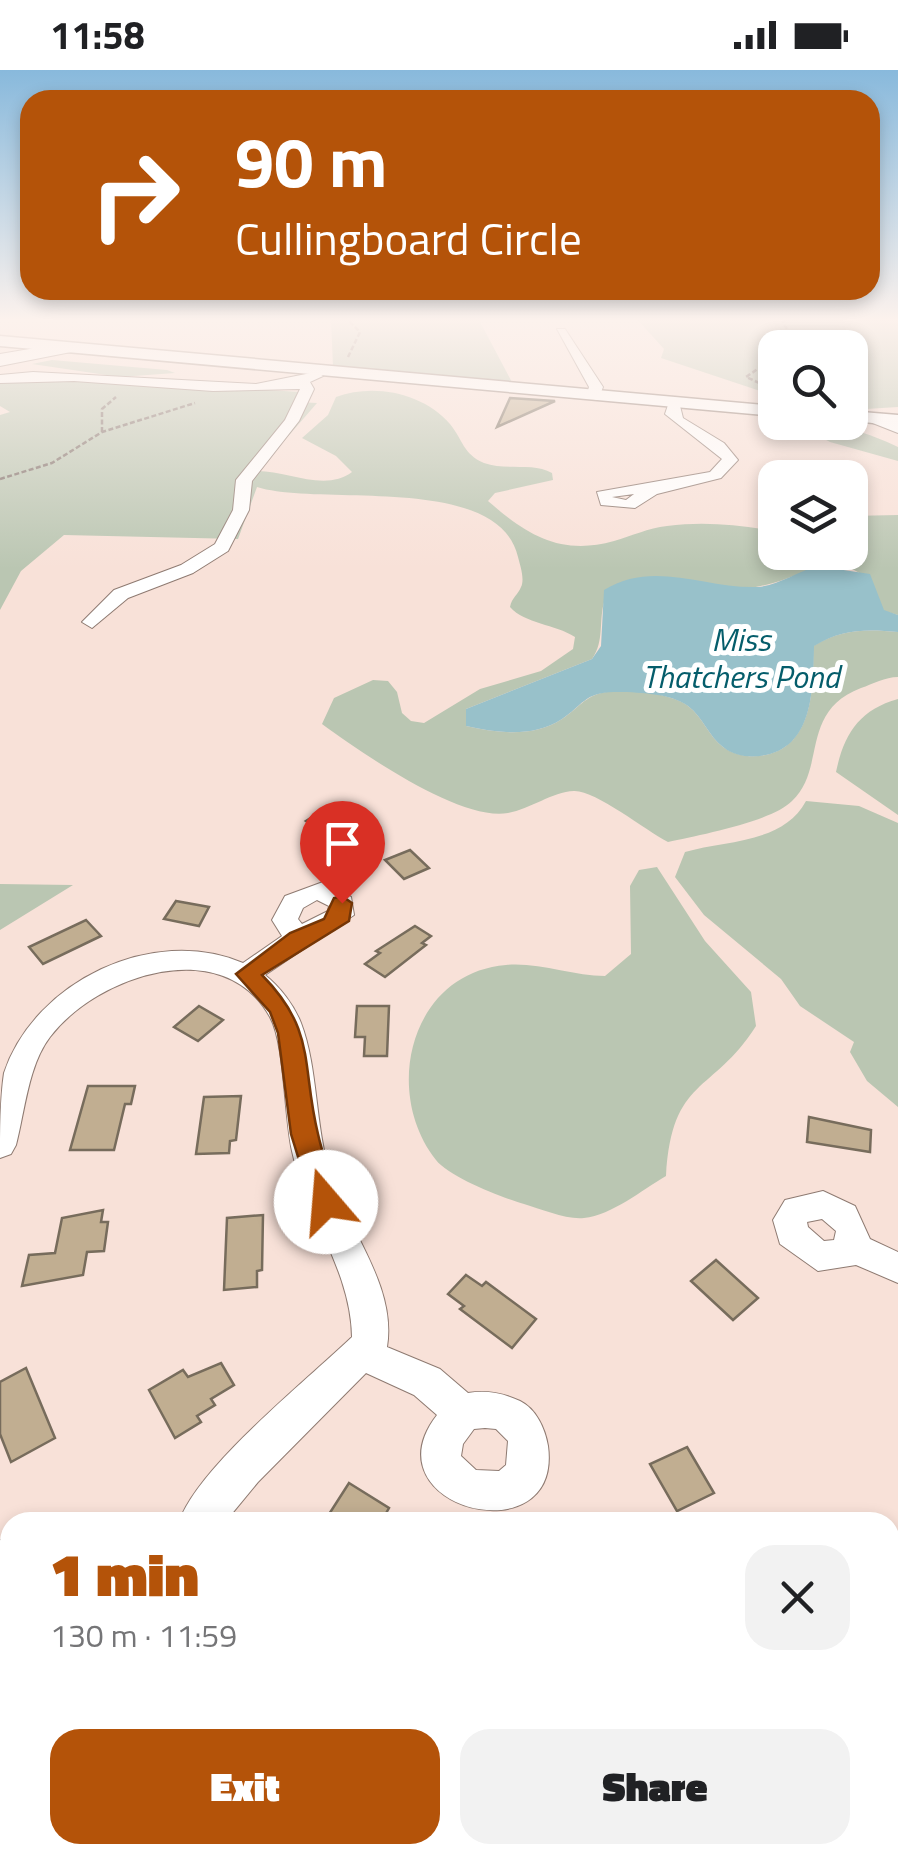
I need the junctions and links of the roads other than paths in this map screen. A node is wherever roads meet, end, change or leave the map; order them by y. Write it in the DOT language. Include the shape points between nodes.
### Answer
graph roads {
  1 [pos="301,402"];
  2 [pos="636,402"];
  3 [pos="674,406"];
  4 [pos="758,411"];
  5 [pos="868,416"];
  6 [pos="898,416"];
  7 [pos="868,419"];
  8 [pos="898,429"];
  9 [pos="651,490"];
  10 [pos="92,622"];
  11 [pos="298,938"];
  12 [pos="248,974"];
  13 [pos="0,1145"];
  14 [pos="851,1246"];
  15 [pos="898,1268"];
  16 [pos="362,1354"];
  17 [pos="462,1413"];
  18 [pos="207,1512"];
  1 -- 10 [label="street" via="244,480 241,510 222,547 198,564 121,594"];
  2 -- 3 [label="main road"];
  3 -- 4 [label="main road"];
  3 -- 9 [label="street" via="680,424 730,460 715,476"];
  5 -- 6 [label="main road"];
  7 -- 8 [label="street"];
  11 -- 12 [label="street"];
  12 -- 13 [label="street" via="204,962 151,965 65,1003 28,1050"];
  12 -- 16 [label="street" via="280,1008 290,1033 316,1178 366,1296 370,1344"];
  14 -- 15 [label="street"];
  16 -- 17 [label="street" via="428,1382"];
  16 -- 18 [label="street"];
}
